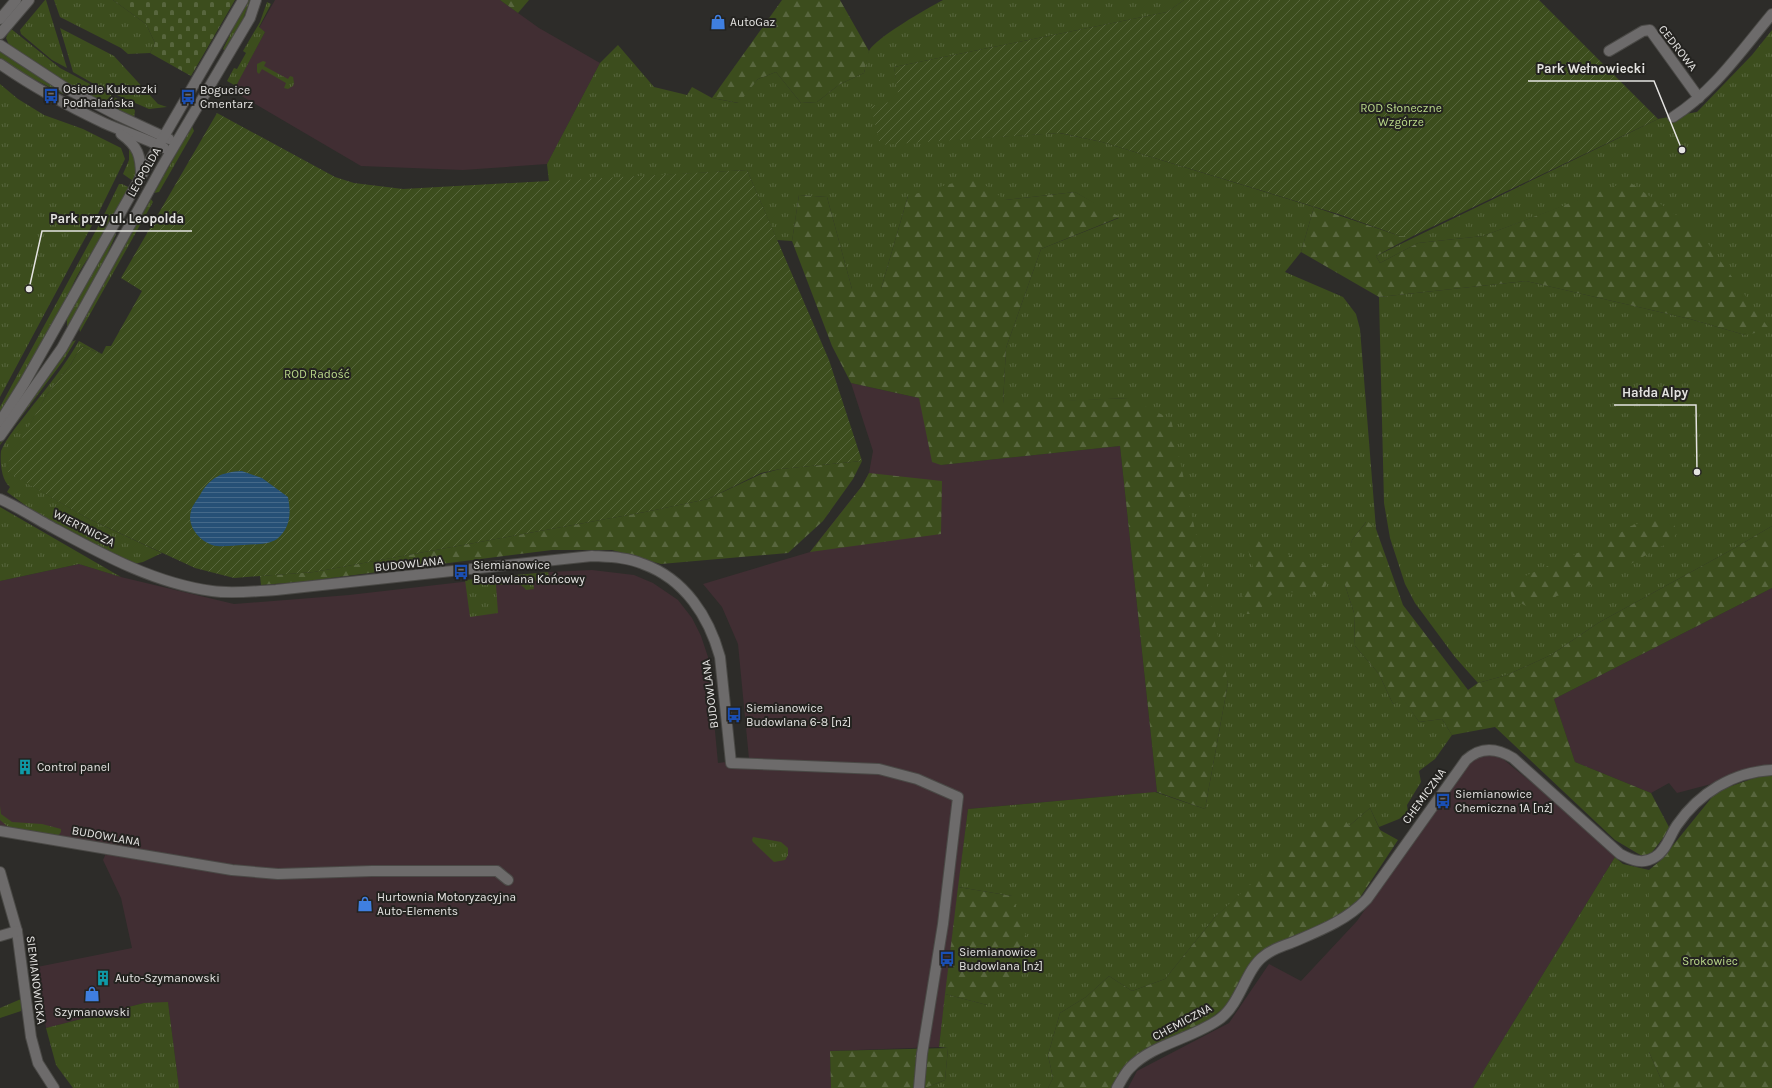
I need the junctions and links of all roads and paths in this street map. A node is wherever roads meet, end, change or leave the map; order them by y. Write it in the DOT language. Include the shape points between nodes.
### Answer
graph roads {
  1 [pos="16,0"];
  2 [pos="29,0"];
  3 [pos="243,0"];
  4 [pos="256,0"];
  5 [pos="1772,14"];
  6 [pos="0,19"];
  7 [pos="0,34"];
  8 [pos="0,45"];
  9 [pos="1609,52"];
  10 [pos="0,64"];
  11 [pos="1699,98"];
  12 [pos="1673,117"];
  13 [pos="104,122"];
  14 [pos="164,136"];
  15 [pos="176,142"];
  16 [pos="159,146"];
  17 [pos="171,152"];
  18 [pos="141,176"];
  19 [pos="57,326"];
  20 [pos="71,333"];
  21 [pos="0,422"];
  22 [pos="0,436"];
  23 [pos="0,491"];
  24 [pos="0,499"];
  25 [pos="19,507"];
  26 [pos="139,570"];
  27 [pos="1772,770"];
  28 [pos="0,831"];
  29 [pos="0,872"];
  30 [pos="508,880"];
  31 [pos="17,931"];
  32 [pos="0,936"];
  33 [pos="54,1088"];
  34 [pos="919,1088"];
  35 [pos="1117,1088"];
  1 -- 6 [label="street"];
  2 -- 7 [label="street"];
  3 -- 14 [label="street, LEOPOLDA"];
  4 -- 15 [label="street, LEOPOLDA" via="243,31"];
  5 -- 11 [label="street"];
  8 -- 14 [label="street" via="67,89"];
  9 -- 11 [label="street, CEDROWA" via="1643,31 1650,30"];
  10 -- 13 [label="street" via="51,96"];
  11 -- 12 [label="street"];
  13 -- 16 [label="street"];
  13 -- 18 [label="street" via="134,144 139,156"];
  14 -- 15 [label="street"];
  14 -- 16 [label="street, LEOPOLDA"];
  15 -- 17 [label="street, LEOPOLDA"];
  16 -- 17 [label="street"];
  16 -- 18 [label="street, LEOPOLDA"];
  17 -- 20 [label="street, LEOPOLDA"];
  18 -- 19 [label="street, LEOPOLDA"];
  19 -- 20 [label="street"];
  19 -- 21 [label="street, LEOPOLDA"];
  20 -- 22 [label="street, LEOPOLDA"];
  23 -- 25 [label="street, WIERTNICZA"];
  24 -- 25 [label="street, WIERTNICZA"];
  25 -- 26 [label="street, WIERTNICZA" via="76,540"];
  26 -- 34 [label="street, BUDOWLANA" via="159,579 192,588 233,593 461,572 592,556 620,558 644,564 673,580 692,600 709,624 720,657 731,763 879,770 917,779 958,797 943,924"];
  27 -- 35 [label="street, CHEMICZNA" via="1747,774 1714,788 1686,813 1658,854 1649,860 1638,861 1620,854 1513,758 1495,750 1480,750 1466,760 1367,899 1356,910 1337,923 1264,956 1225,1014 1203,1029 1144,1057 1130,1068"];
  28 -- 30 [label="street, BUDOWLANA" via="208,866 278,874 497,871"];
  29 -- 31 [label="street, SIEMIANOWICKA"];
  31 -- 32 [label="street"];
  31 -- 33 [label="street, SIEMIANOWICKA" via="31,1037 38,1063"];
}
